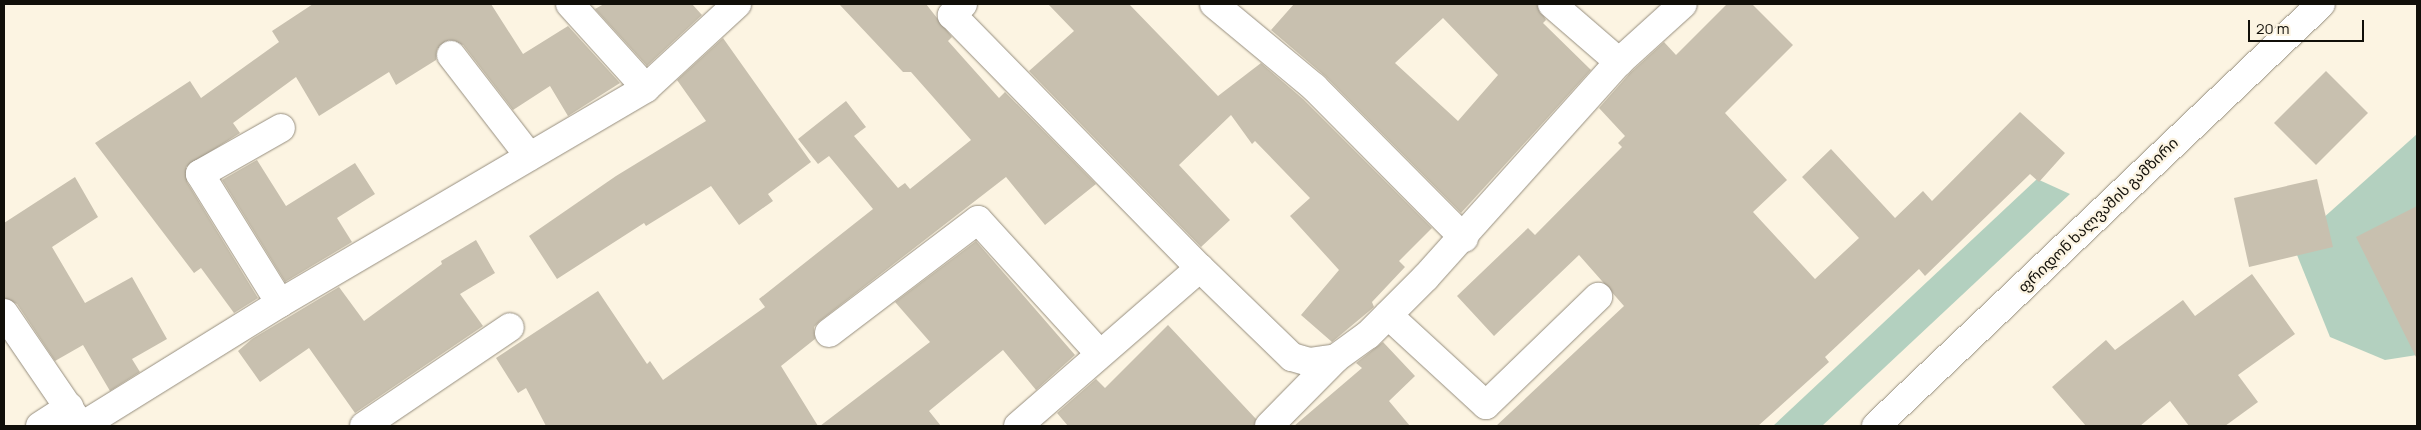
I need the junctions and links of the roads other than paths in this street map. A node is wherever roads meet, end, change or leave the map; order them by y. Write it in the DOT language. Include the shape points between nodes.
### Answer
graph roads {
  1 [pos="570,4"];
  2 [pos="737,4"];
  3 [pos="963,4"];
  4 [pos="1214,4"];
  5 [pos="1552,4"];
  6 [pos="1682,4"];
  7 [pos="2321,4"];
  8 [pos="451,55"];
  9 [pos="1619,62"];
  10 [pos="646,88"];
  11 [pos="281,128"];
  12 [pos="529,156"];
  13 [pos="1464,238"];
  14 [pos="1200,268"];
  15 [pos="1598,298"];
  16 [pos="280,303"];
  17 [pos="4,313"];
  18 [pos="1388,315"];
  19 [pos="510,327"];
  20 [pos="829,333"];
  21 [pos="1100,354"];
  22 [pos="1336,358"];
  23 [pos="78,420"];
  24 [pos="40,426"];
  25 [pos="364,426"];
  26 [pos="1018,426"];
  27 [pos="1269,426"];
  28 [pos="1876,426"];
  1 -- 10 [label="main road"];
  2 -- 10 [label="main road"];
  3 -- 14 [label="main road" via="952,15"];
  4 -- 13 [label="main road" via="1314,87"];
  5 -- 9 [label="main road"];
  6 -- 9 [label="main road"];
  7 -- 28 [label="main road, ფრიდონ ხალვაშის გამზირი"];
  8 -- 12 [label="main road"];
  9 -- 13 [label="main road"];
  10 -- 12 [label="main road"];
  11 -- 16 [label="main road" via="200,174"];
  12 -- 16 [label="main road"];
  13 -- 18 [label="main road"];
  14 -- 21 [label="main road"];
  14 -- 22 [label="main road" via="1292,357 1309,362"];
  15 -- 18 [label="main road" via="1486,405"];
  16 -- 23 [label="main road"];
  17 -- 23 [label="main road"];
  18 -- 22 [label="main road"];
  19 -- 25 [label="main road"];
  20 -- 21 [label="main road" via="978,220"];
  21 -- 26 [label="main road"];
  22 -- 27 [label="main road"];
  23 -- 24 [label="main road"];
}
